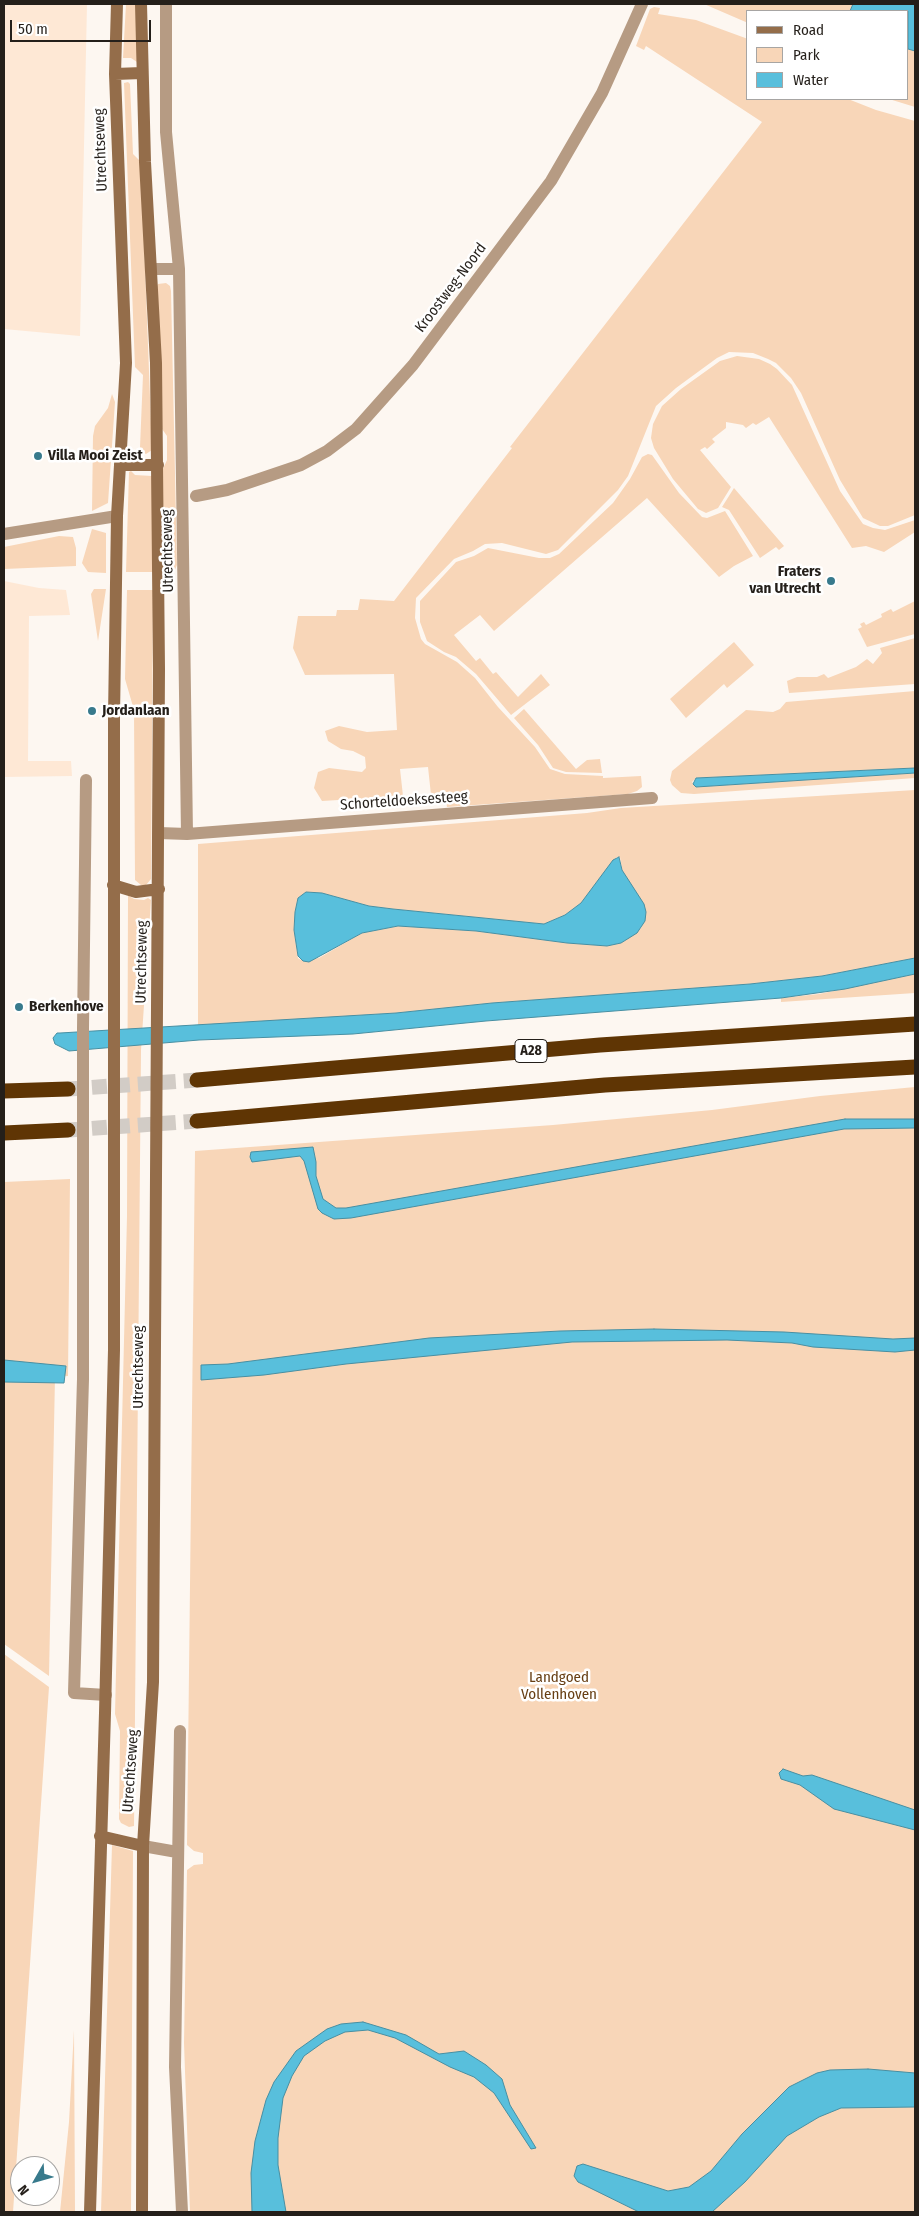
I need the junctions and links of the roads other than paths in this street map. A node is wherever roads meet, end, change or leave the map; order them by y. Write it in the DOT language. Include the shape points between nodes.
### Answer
graph roads {
  1 [pos="117,4"];
  2 [pos="141,4"];
  3 [pos="166,4"];
  4 [pos="642,4"];
  5 [pos="142,73"];
  6 [pos="115,74"];
  7 [pos="179,268"];
  8 [pos="152,269"];
  9 [pos="120,465"];
  10 [pos="158,465"];
  11 [pos="196,496"];
  12 [pos="117,516"];
  13 [pos="4,534"];
  14 [pos="86,780"];
  15 [pos="652,798"];
  16 [pos="159,833"];
  17 [pos="187,834"];
  18 [pos="113,885"];
  19 [pos="159,889"];
  20 [pos="915,1024"];
  21 [pos="915,1067"];
  22 [pos="197,1080"];
  23 [pos="68,1089"];
  24 [pos="4,1091"];
  25 [pos="197,1121"];
  26 [pos="68,1130"];
  27 [pos="4,1133"];
  28 [pos="106,1695"];
  29 [pos="180,1731"];
  30 [pos="100,1836"];
  31 [pos="143,1846"];
  32 [pos="177,1852"];
  33 [pos="90,2212"];
  34 [pos="142,2212"];
  35 [pos="182,2212"];
  1 -- 6 [label="main road, Utrechtseweg"];
  2 -- 5 [label="main road, Utrechtseweg"];
  3 -- 7 [label="street, Utrechtseweg" via="166,132"];
  4 -- 11 [label="street, Kroostweg-Noord" via="602,93 552,182 413,365 356,429 301,465 227,490"];
  5 -- 6 [label="main road"];
  5 -- 8 [label="main road, Utrechtseweg"];
  6 -- 9 [label="main road, Utrechtseweg" via="126,363"];
  7 -- 8 [label="street"];
  7 -- 17 [label="street, Utrechtseweg"];
  8 -- 10 [label="main road, Utrechtseweg"];
  9 -- 10 [label="main road"];
  9 -- 12 [label="main road, Utrechtseweg"];
  10 -- 16 [label="main road, Utrechtseweg"];
  12 -- 13 [label="street"];
  12 -- 18 [label="main road, Utrechtseweg"];
  14 -- 28 [label="street" via="83,1379 74,1693"];
  15 -- 17 [label="street, Schorteldoeksesteeg"];
  16 -- 17 [label="street, Schorteldoeksesteeg"];
  16 -- 19 [label="main road, Utrechtseweg"];
  18 -- 19 [label="main road" via="136,892"];
  18 -- 28 [label="main road, Utrechtseweg" via="114,1350"];
  19 -- 31 [label="main road, Utrechtseweg" via="153,1682"];
  20 -- 22 [label="highway, A28" via="600,1045"];
  21 -- 25 [label="highway" via="604,1085"];
  23 -- 24 [label="highway"];
  26 -- 27 [label="highway"];
  28 -- 30 [label="main road, Utrechtseweg"];
  29 -- 32 [label="street"];
  30 -- 31 [label="main road"];
  30 -- 33 [label="main road, Utrechtseweg"];
  31 -- 32 [label="street"];
  31 -- 34 [label="main road, Utrechtseweg"];
  32 -- 35 [label="street" via="175,2067"];
}
